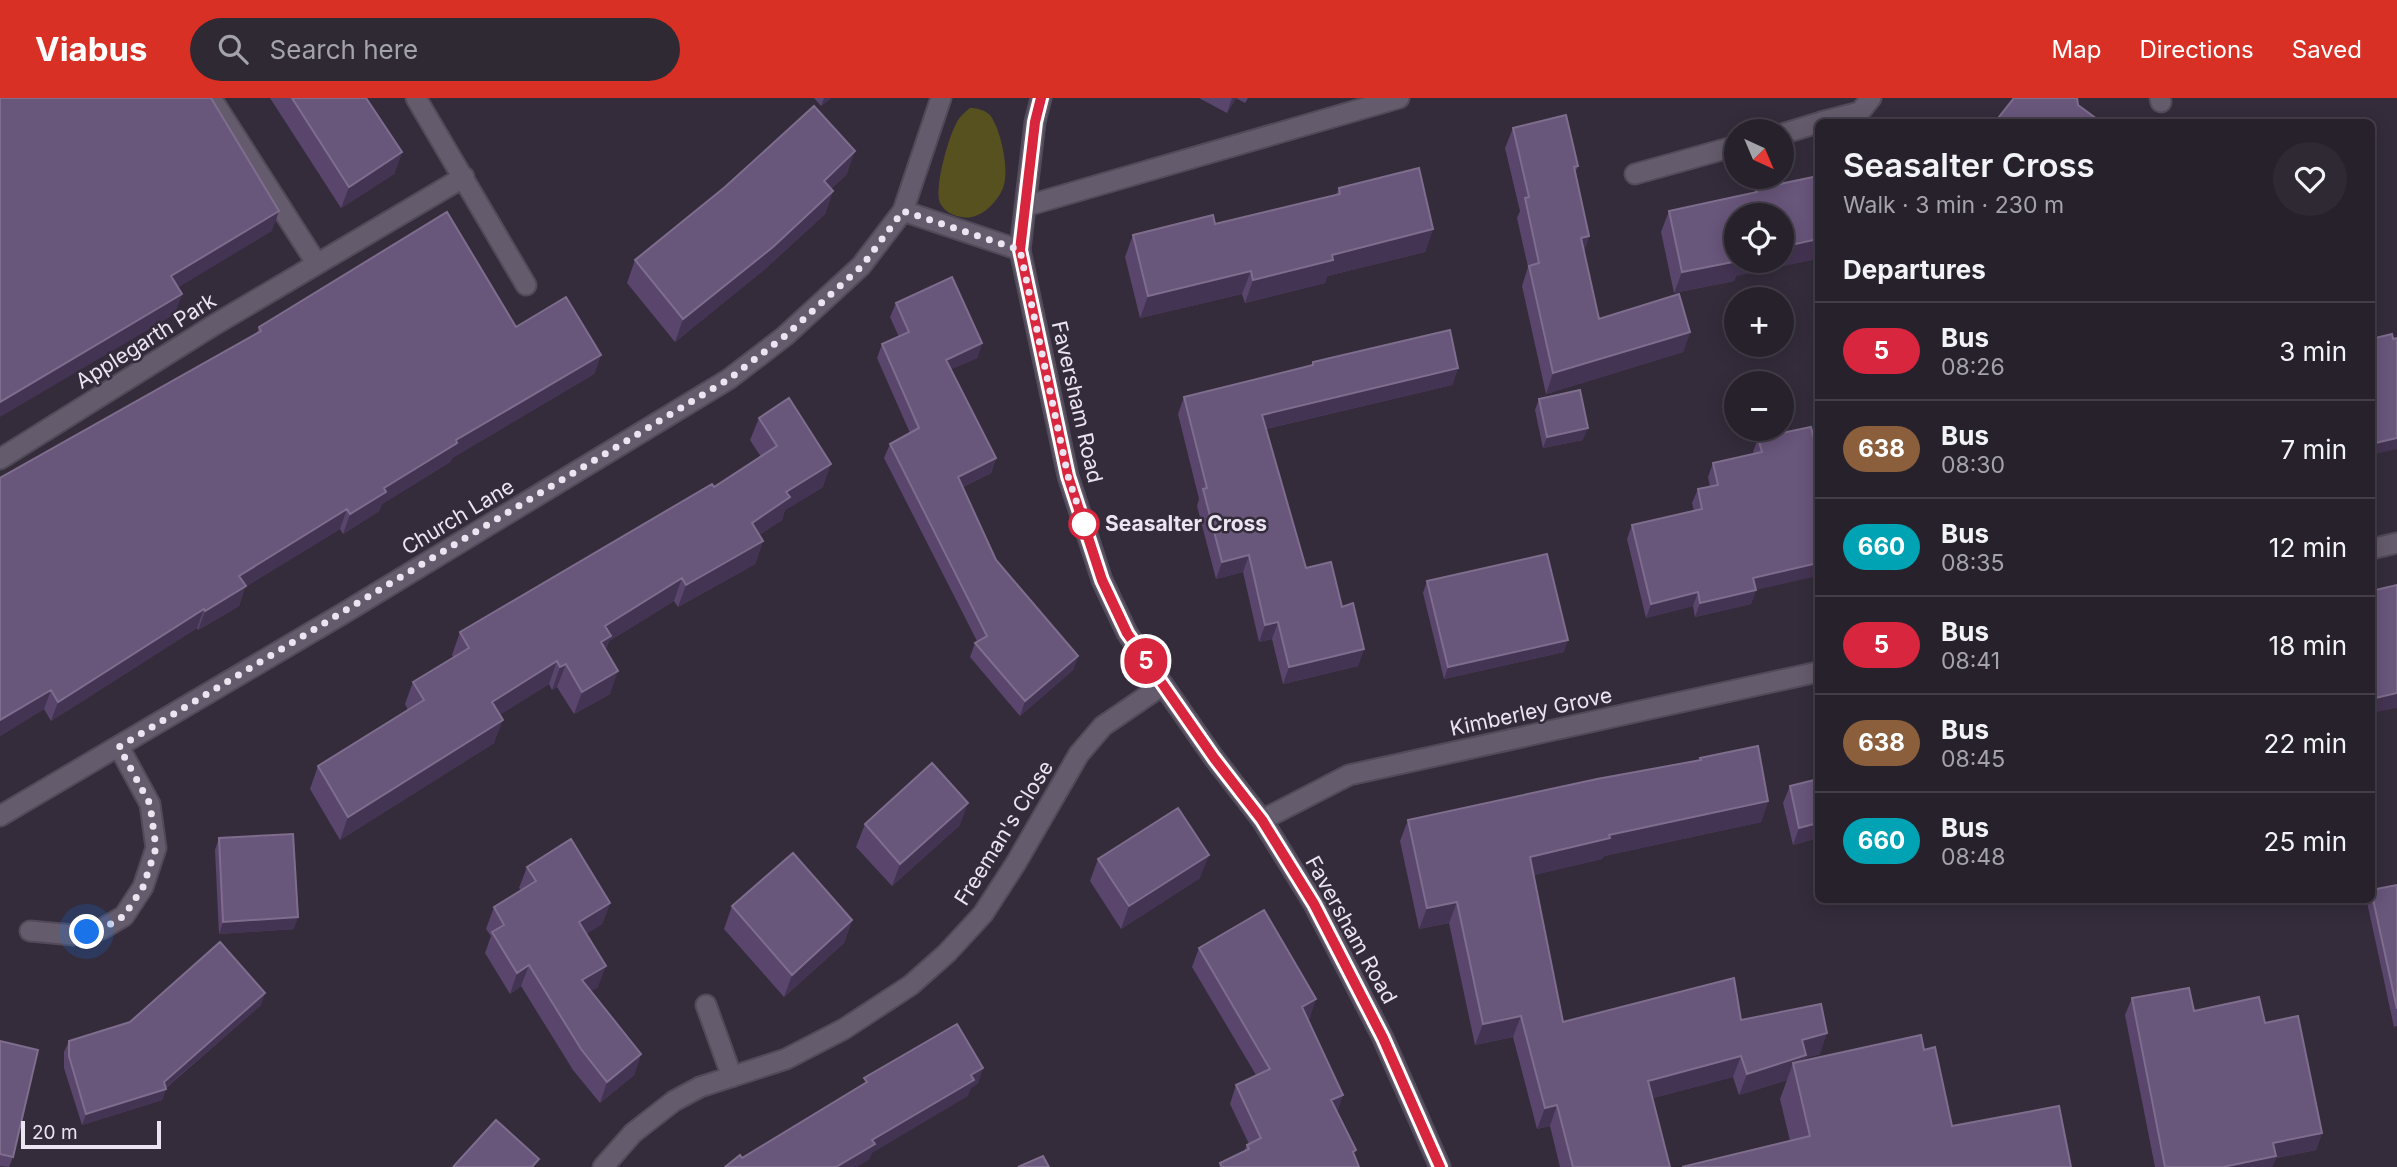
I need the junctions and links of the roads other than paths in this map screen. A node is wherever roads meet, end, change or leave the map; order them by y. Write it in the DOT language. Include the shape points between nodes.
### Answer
graph roads {
  1 [pos="211,98"];
  2 [pos="416,98"];
  3 [pos="941,98"];
  4 [pos="1041,98"];
  5 [pos="1399,98"];
  6 [pos="1871,98"];
  7 [pos="1835,119"];
  8 [pos="1815,124"];
  9 [pos="1794,131"];
  10 [pos="1724,149"];
  11 [pos="1635,174"];
  12 [pos="464,177"];
  13 [pos="1026,206"];
  14 [pos="903,211"];
  15 [pos="1020,250"];
  16 [pos="317,264"];
  17 [pos="526,285"];
  18 [pos="0,459"];
  19 [pos="2397,543"];
  20 [pos="2375,548"];
  21 [pos="1815,673"];
  22 [pos="1163,685"];
  23 [pos="119,747"];
  24 [pos="0,816"];
  25 [pos="1262,820"];
  26 [pos="30,931"];
  27 [pos="706,1005"];
  28 [pos="732,1077"];
  29 [pos="603,1167"];
  30 [pos="1440,1167"];
  1 -- 16 [label="street"];
  2 -- 12 [label="street"];
  3 -- 14 [label="street, Church Lane"];
  4 -- 13 [label="street, Faversham Road"];
  5 -- 13 [label="street"];
  6 -- 7 [label="street" via="1860,112"];
  8 -- 9 [label="street"];
  10 -- 11 [label="street"];
  12 -- 16 [label="street, Applegarth Park"];
  12 -- 17 [label="street"];
  13 -- 15 [label="street, Faversham Road"];
  14 -- 15 [label="street"];
  14 -- 23 [label="street, Church Lane" via="862,266 729,379"];
  15 -- 22 [label="street, Faversham Road" via="1068,476 1102,580 1127,633"];
  16 -- 18 [label="street, Applegarth Park"];
  19 -- 20 [label="street"];
  21 -- 25 [label="street, Kimberley Grove" via="1349,775"];
  22 -- 25 [label="street, Faversham Road"];
  22 -- 28 [label="street, Freeman's Close" via="1102,726 1079,754 983,915 947,953 911,985 844,1029 786,1059"];
  23 -- 24 [label="street, Church Lane"];
  23 -- 26 [label="street" via="150,804 156,848 143,887 124,916 102,929 73,935"];
  25 -- 30 [label="street, Faversham Road" via="1314,904 1383,1038"];
  27 -- 28 [label="street"];
  28 -- 29 [label="street, Freeman's Close" via="674,1101 634,1133"];
}
